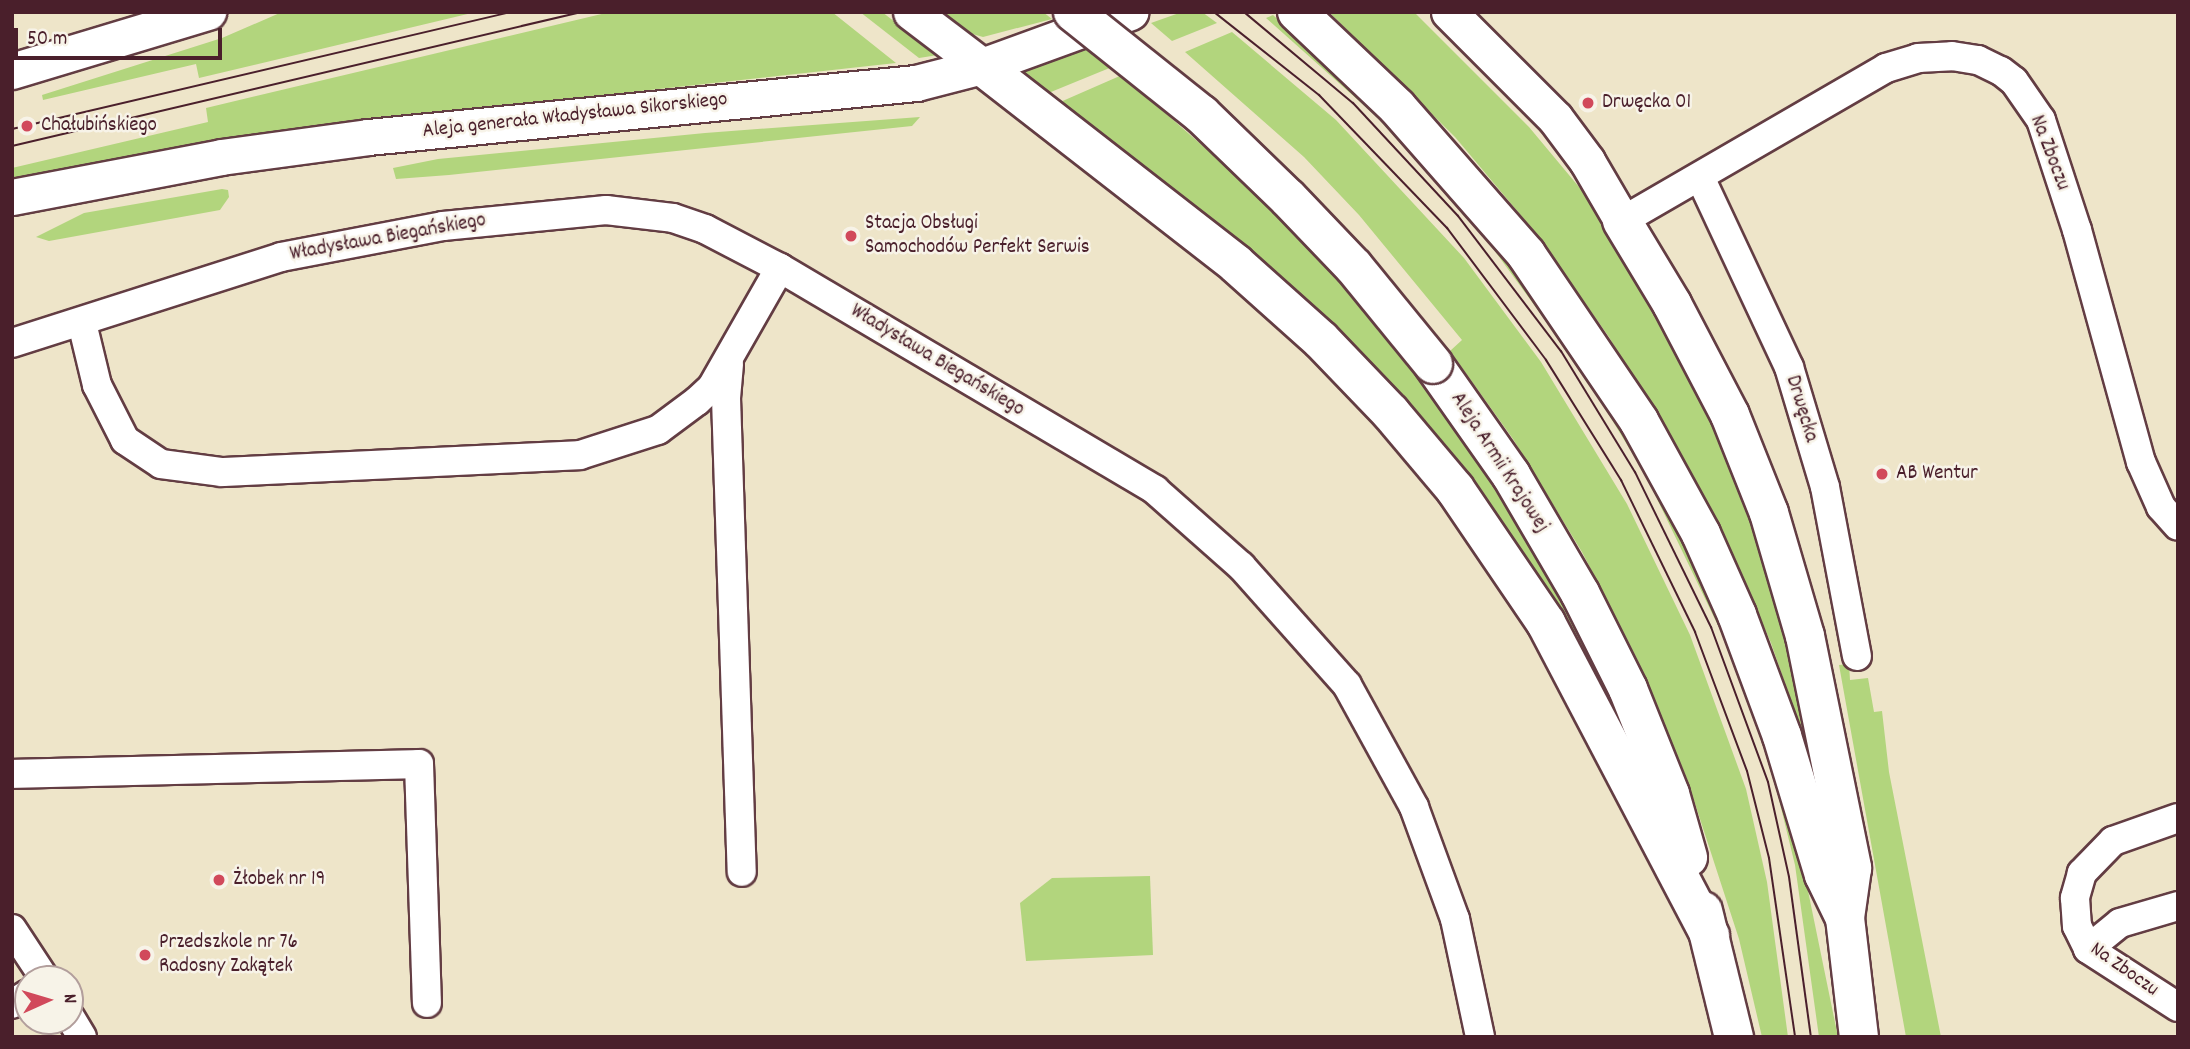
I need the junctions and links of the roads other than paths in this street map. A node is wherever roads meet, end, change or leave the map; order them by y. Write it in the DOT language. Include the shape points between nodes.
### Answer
graph roads {
  1 [pos="208,12"];
  2 [pos="911,12"];
  3 [pos="1073,12"];
  4 [pos="1130,12"];
  5 [pos="1297,12"];
  6 [pos="1449,12"];
  7 [pos="982,66"];
  8 [pos="12,71"];
  9 [pos="1700,177"];
  10 [pos="12,197"];
  11 [pos="1622,221"];
  12 [pos="780,268"];
  13 [pos="82,323"];
  14 [pos="12,343"];
  15 [pos="730,355"];
  16 [pos="2178,526"];
  17 [pos="1857,656"];
  18 [pos="12,774"];
  19 [pos="2178,818"];
  20 [pos="743,872"];
  21 [pos="2178,906"];
  22 [pos="1845,918"];
  23 [pos="12,929"];
  24 [pos="1710,936"];
  25 [pos="2088,949"];
  26 [pos="36,965"];
  27 [pos="428,1003"];
  28 [pos="2178,1007"];
  29 [pos="1480,1037"];
  30 [pos="1734,1037"];
  31 [pos="1859,1037"];
  1 -- 8 [label="street"];
  2 -- 7 [label="street"];
  3 -- 24 [label="main road, Aleja Armii Krajowej, bridge" via="1201,114 1354,267 1433,364 1511,475 1580,593 1628,689 1671,794"];
  4 -- 7 [label="street, Aleja generała Władysława Sikorskiego"];
  5 -- 22 [label="main road" via="1397,107 1465,181 1526,254 1639,421 1701,534 1737,615 1808,813 1824,875"];
  6 -- 11 [label="street" via="1555,118"];
  7 -- 10 [label="street, Aleja generała Władysława Sikorskiego" via="916,83 522,119 221,157"];
  7 -- 24 [label="main road" via="1246,273 1329,349 1455,489 1546,623"];
  9 -- 11 [label="street, Na Zboczu"];
  9 -- 16 [label="street, Na Zboczu" via="1886,68 1918,58 1978,60 2014,81 2041,120 2077,230 2141,462 2161,507"];
  9 -- 17 [label="street, Drwęcka" via="1789,367 1825,487"];
  11 -- 22 [label="main road" via="1730,415 1769,513 1805,636 1852,867"];
  12 -- 13 [label="street, Władysława Biegańskiego" via="673,218 628,211 557,213 443,226 312,249 228,272"];
  12 -- 15 [label="street"];
  12 -- 29 [label="street, Władysława Biegańskiego" via="1155,491 1241,566 1347,685 1414,807 1455,919"];
  13 -- 14 [label="street, Władysława Biegańskiego"];
  13 -- 15 [label="street" via="97,385 125,440 143,455 187,471 541,457 608,450 679,417 712,387"];
  15 -- 20 [label="street" via="726,398"];
  18 -- 27 [label="street" via="419,764"];
  19 -- 25 [label="street, Na Zboczu" via="2113,841 2082,873 2075,898 2077,926"];
  21 -- 25 [label="street" via="2120,923"];
  22 -- 31 [label="main road"];
  23 -- 26 [label="street"];
  24 -- 30 [label="main road, Aleja Armii Krajowej"];
  25 -- 28 [label="street, Na Zboczu"];
}
